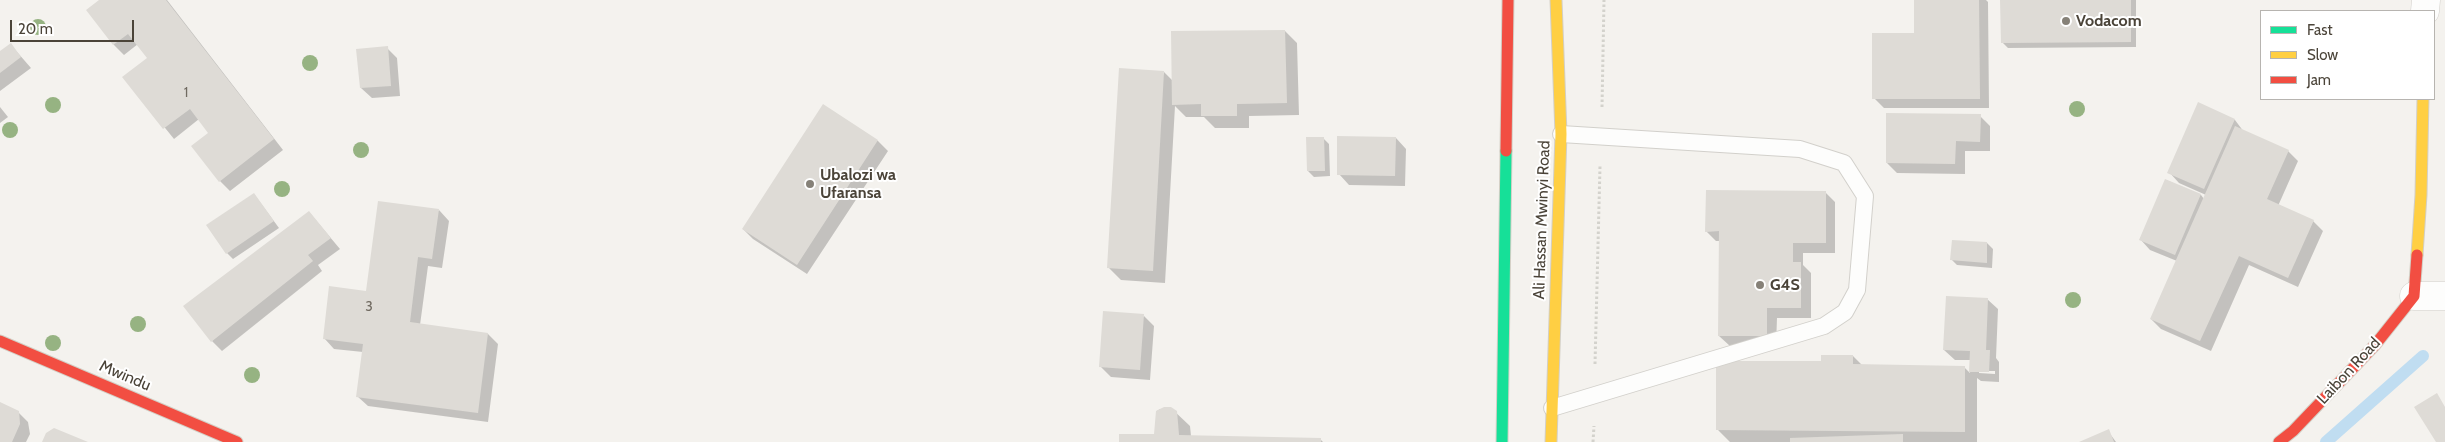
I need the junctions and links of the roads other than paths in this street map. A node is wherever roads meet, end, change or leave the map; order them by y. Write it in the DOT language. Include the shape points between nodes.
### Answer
graph roads {
  1 [pos="1508,0"];
  2 [pos="1556,0"];
  3 [pos="2424,100"];
  4 [pos="1561,134"];
  5 [pos="2414,296"];
  6 [pos="2445,296"];
  7 [pos="0,341"];
  8 [pos="1552,408"];
  9 [pos="237,442"];
  10 [pos="1502,442"];
  11 [pos="1551,442"];
  12 [pos="2279,442"];
  1 -- 10 [label="main road"];
  2 -- 4 [label="main road, Ali Hassan Mwinyi Road"];
  3 -- 5 [label="main road"];
  4 -- 8 [label="main road, Ali Hassan Mwinyi Road"];
  4 -- 8 [label="lane" via="1800,149 1844,163 1865,196 1857,290 1845,312 1824,326"];
  5 -- 6 [label="street"];
  5 -- 12 [label="main road, Laibon Road" via="2375,345 2294,431"];
  7 -- 9 [label="main road, Mwindu"];
  8 -- 11 [label="main road, Ali Hassan Mwinyi Road"];
}
